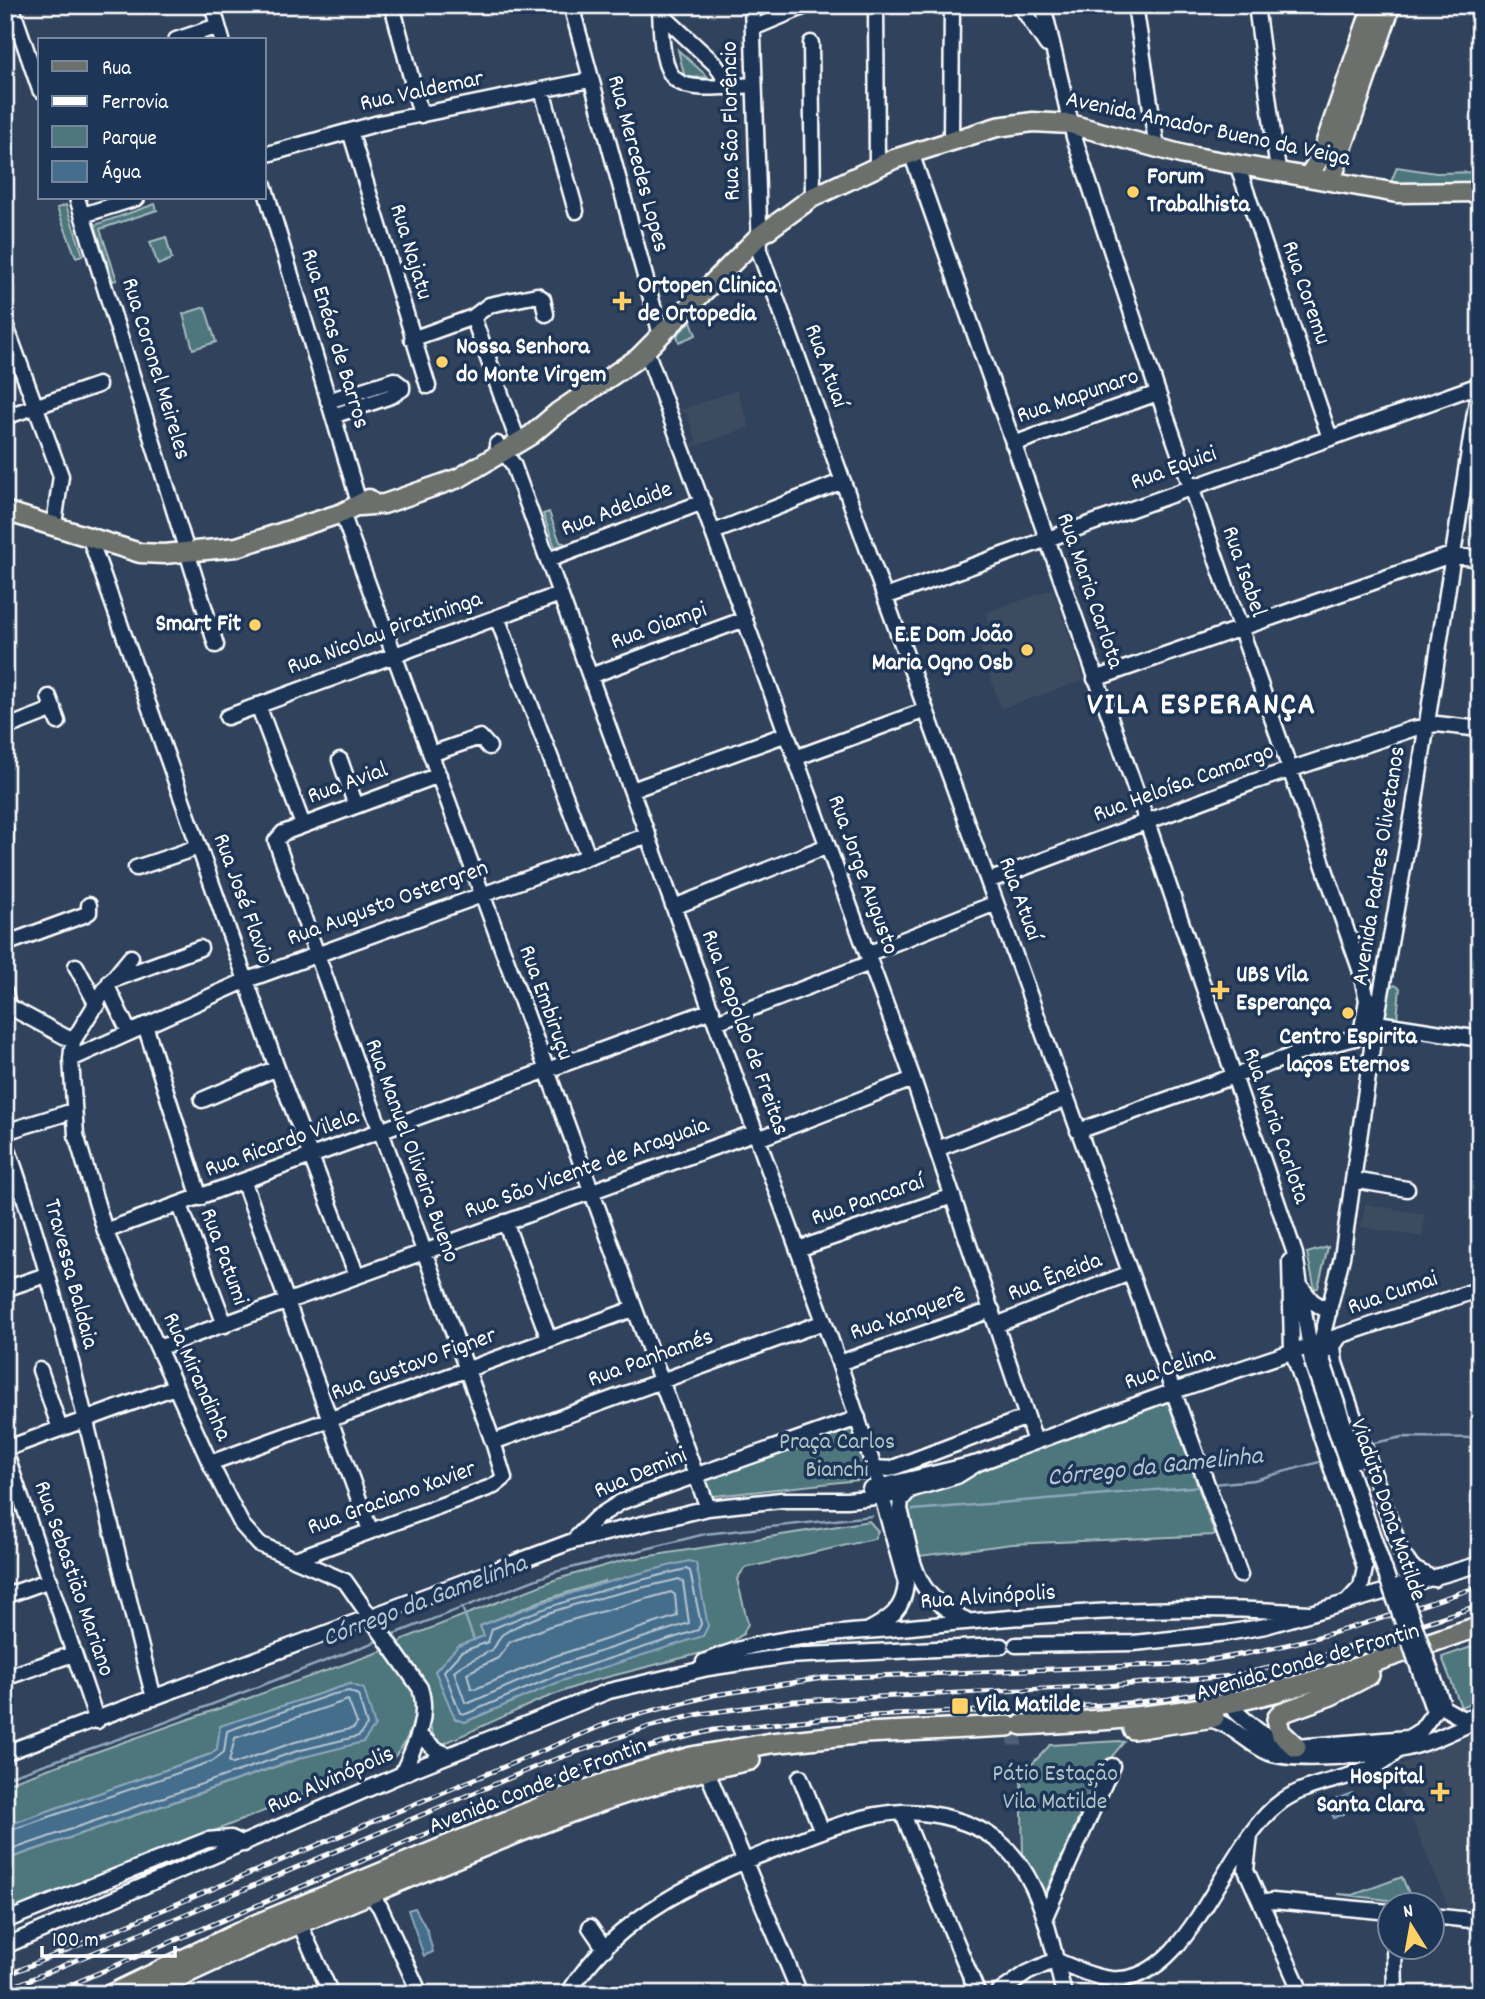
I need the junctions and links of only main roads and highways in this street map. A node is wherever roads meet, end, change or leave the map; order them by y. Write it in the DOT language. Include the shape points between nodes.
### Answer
graph roads {
  1 [pos="1373,5"];
  2 [pos="1391,5"];
  3 [pos="1320,179"];
  4 [pos="1480,192"];
  5 [pos="558,412"];
  6 [pos="501,448"];
  7 [pos="5,511"];
  8 [pos="1480,1626"];
  9 [pos="1480,1637"];
  10 [pos="1369,1675"];
  11 [pos="1232,1708"];
  12 [pos="1015,1731"];
  13 [pos="1296,1747"];
  14 [pos="365,1887"];
  15 [pos="115,1993"];
  16 [pos="145,1994"];
  1 -- 3 [label="main road" via="1321,156"];
  2 -- 3 [label="main road"];
  3 -- 4 [label="main road, Avenida Amador Bueno da Veiga" via="1397,193"];
  3 -- 5 [label="main road, Avenida Amador Bueno da Veiga" via="1157,148 1070,124 1013,124 951,140 877,165 813,197 758,237 646,350"];
  5 -- 6 [label="main road, Avenida Amador Bueno da Veiga" via="543,427"];
  5 -- 6 [label="main road, Avenida Amador Bueno da Veiga" via="515,433"];
  6 -- 7 [label="main road, Avenida Amador Bueno da Veiga" via="442,485 375,506 360,506 237,547 140,553"];
  8 -- 11 [label="highway, Avenida Conde de Frontin"];
  9 -- 10 [label="highway, Avenida Conde de Frontin"];
  10 -- 11 [label="highway, Avenida Conde de Frontin"];
  10 -- 13 [label="highway" via="1281,1713 1280,1732"];
  11 -- 12 [label="highway, Avenida Conde de Frontin"];
  11 -- 12 [label="highway, Avenida Conde de Frontin" via="1208,1719 1110,1732"];
  12 -- 14 [label="highway, Avenida Conde de Frontin" via="832,1747 706,1769 617,1795"];
  12 -- 14 [label="highway, Avenida Conde de Frontin" via="866,1733 771,1743 691,1758 561,1799"];
  14 -- 15 [label="highway, Avenida Conde de Frontin" via="255,1925"];
  14 -- 16 [label="highway, Avenida Conde de Frontin"];
}
